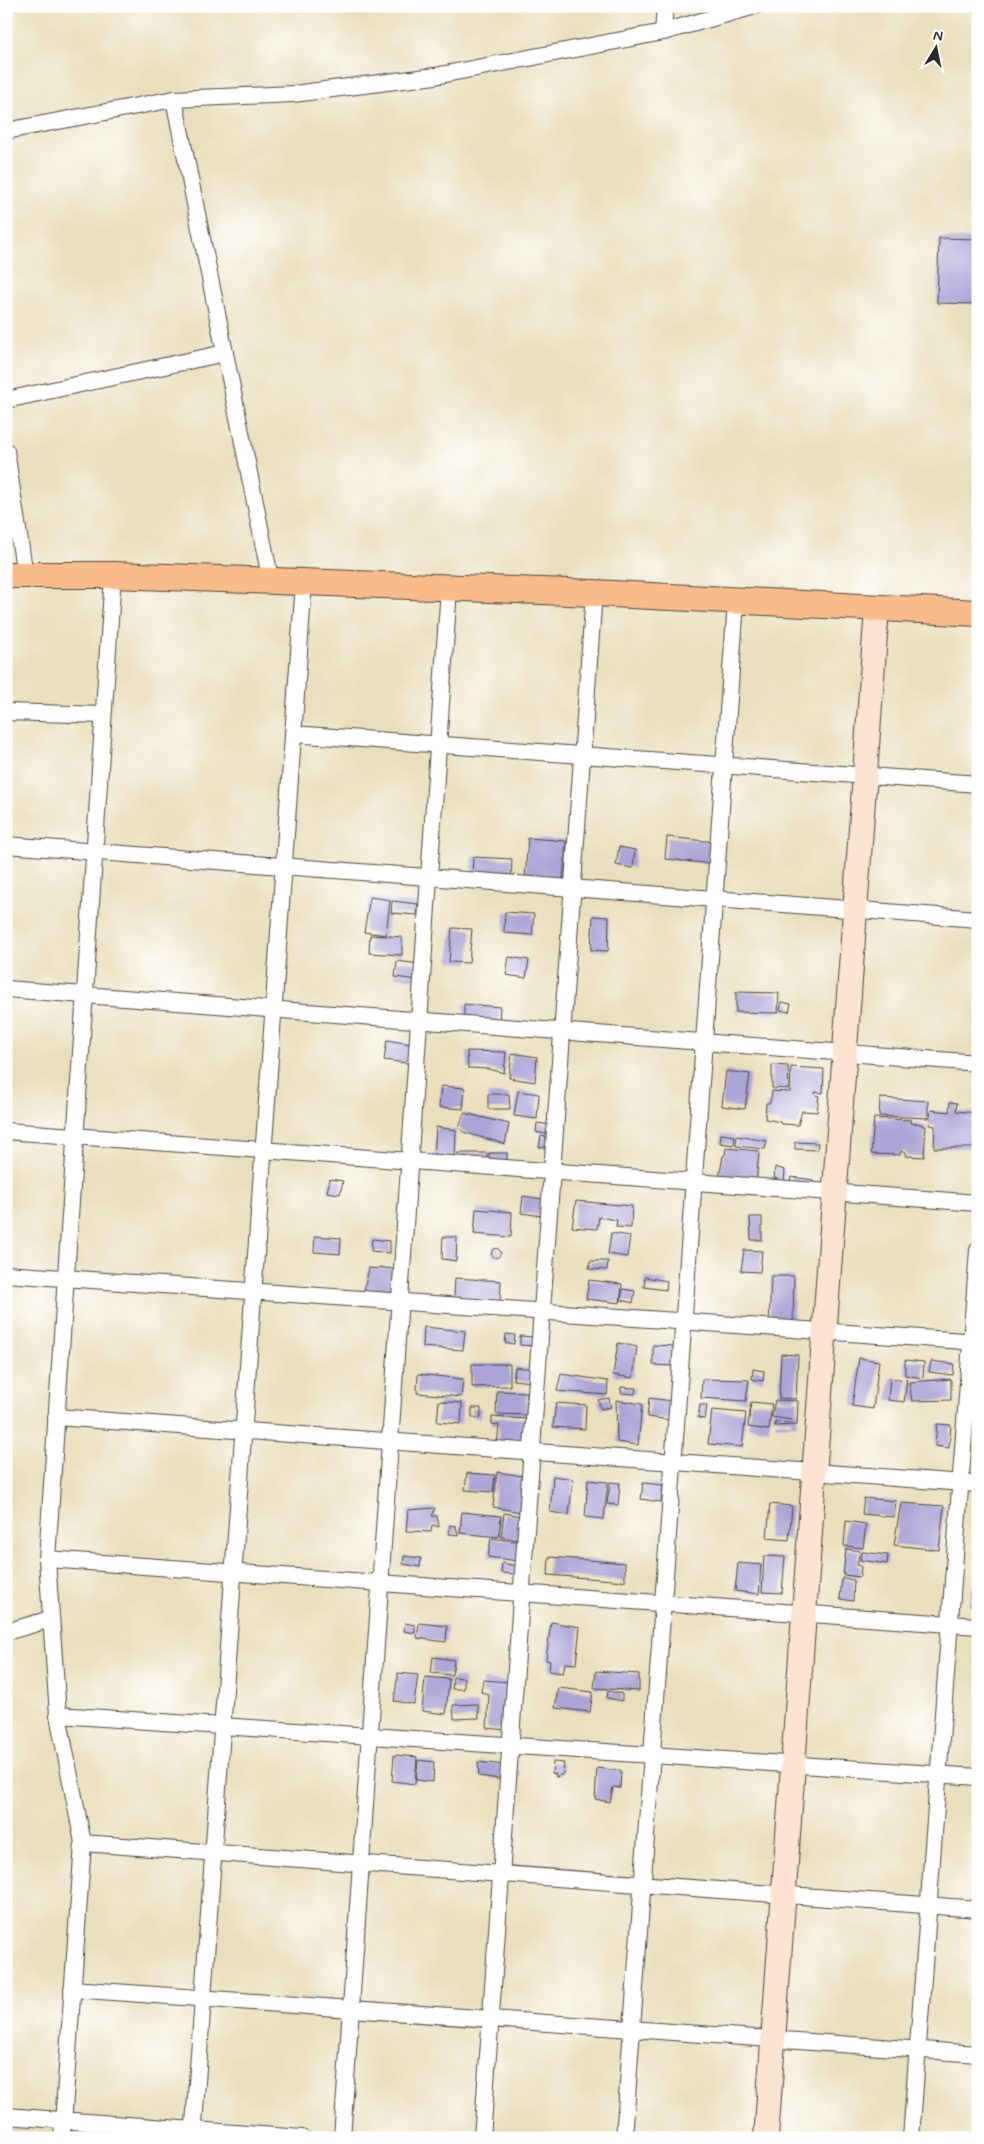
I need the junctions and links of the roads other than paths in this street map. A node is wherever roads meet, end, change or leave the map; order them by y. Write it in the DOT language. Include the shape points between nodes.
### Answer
graph roads {
  1 [pos="665,6"];
  2 [pos="755,6"];
  3 [pos="663,32"];
  4 [pos="174,99"];
  5 [pos="6,131"];
  6 [pos="225,353"];
  7 [pos="6,400"];
  8 [pos="6,451"];
  9 [pos="113,574"];
  10 [pos="16,575"];
  11 [pos="271,582"];
  12 [pos="304,582"];
  13 [pos="449,588"];
  14 [pos="594,593"];
  15 [pos="736,602"];
  16 [pos="877,608"];
  17 [pos="978,613"];
  18 [pos="6,712"];
  19 [pos="103,715"];
  20 [pos="293,734"];
  21 [pos="439,744"];
  22 [pos="583,755"];
  23 [pos="724,765"];
  24 [pos="865,775"];
  25 [pos="978,784"];
  26 [pos="6,845"];
  27 [pos="94,852"];
  28 [pos="284,866"];
  29 [pos="430,878"];
  30 [pos="573,888"];
  31 [pos="714,899"];
  32 [pos="855,910"];
  33 [pos="978,919"];
  34 [pos="6,989"];
  35 [pos="85,995"];
  36 [pos="273,1010"];
  37 [pos="420,1021"];
  38 [pos="563,1032"];
  39 [pos="704,1043"];
  40 [pos="844,1054"];
  41 [pos="978,1064"];
  42 [pos="6,1131"];
  43 [pos="76,1136"];
  44 [pos="264,1150"];
  45 [pos="410,1161"];
  46 [pos="552,1172"];
  47 [pos="694,1182"];
  48 [pos="834,1193"];
  49 [pos="978,1204"];
  50 [pos="978,1250"];
  51 [pos="6,1274"];
  52 [pos="66,1278"];
  53 [pos="253,1292"];
  54 [pos="400,1302"];
  55 [pos="542,1312"];
  56 [pos="683,1322"];
  57 [pos="824,1332"];
  58 [pos="974,1342"];
  59 [pos="56,1417"];
  60 [pos="244,1431"];
  61 [pos="390,1442"];
  62 [pos="532,1452"];
  63 [pos="673,1462"];
  64 [pos="814,1472"];
  65 [pos="960,1483"];
  66 [pos="978,1484"];
  67 [pos="47,1558"];
  68 [pos="234,1573"];
  69 [pos="380,1584"];
  70 [pos="522,1594"];
  71 [pos="663,1604"];
  72 [pos="804,1614"];
  73 [pos="51,1620"];
  74 [pos="950,1624"];
  75 [pos="978,1626"];
  76 [pos="6,1632"];
  77 [pos="58,1715"];
  78 [pos="223,1726"];
  79 [pos="370,1736"];
  80 [pos="510,1746"];
  81 [pos="652,1755"];
  82 [pos="793,1764"];
  83 [pos="938,1774"];
  84 [pos="978,1777"];
  85 [pos="83,1843"];
  86 [pos="214,1853"];
  87 [pos="361,1864"];
  88 [pos="501,1874"];
  89 [pos="642,1884"];
  90 [pos="784,1894"];
  91 [pos="929,1905"];
  92 [pos="978,1908"];
  93 [pos="72,1989"];
  94 [pos="203,1998"];
  95 [pos="351,2009"];
  96 [pos="491,2019"];
  97 [pos="632,2029"];
  98 [pos="773,2039"];
  99 [pos="918,2050"];
  100 [pos="978,2054"];
  101 [pos="6,2116"];
  102 [pos="63,2120"];
  103 [pos="194,2134"];
  104 [pos="62,2138"];
  105 [pos="302,2138"];
  106 [pos="342,2138"];
  107 [pos="482,2138"];
  108 [pos="624,2138"];
  109 [pos="766,2138"];
  110 [pos="911,2138"];
  1 -- 3 [label="street"];
  2 -- 3 [label="street"];
  3 -- 4 [label="street" via="435,76 293,94"];
  4 -- 5 [label="street"];
  4 -- 6 [label="street"];
  6 -- 7 [label="street"];
  6 -- 11 [label="street"];
  8 -- 10 [label="street"];
  9 -- 10 [label="main road"];
  9 -- 11 [label="main road"];
  9 -- 19 [label="street"];
  11 -- 12 [label="main road"];
  12 -- 13 [label="main road"];
  12 -- 20 [label="street"];
  13 -- 14 [label="main road"];
  13 -- 21 [label="street"];
  14 -- 15 [label="main road"];
  14 -- 22 [label="street"];
  15 -- 16 [label="main road"];
  15 -- 23 [label="street"];
  16 -- 17 [label="main road"];
  16 -- 24 [label="street"];
  18 -- 19 [label="street"];
  19 -- 27 [label="street"];
  20 -- 21 [label="street"];
  20 -- 28 [label="street"];
  21 -- 22 [label="street"];
  21 -- 29 [label="street"];
  22 -- 23 [label="street"];
  22 -- 30 [label="street"];
  23 -- 24 [label="street"];
  23 -- 31 [label="street"];
  24 -- 25 [label="street"];
  24 -- 32 [label="street"];
  26 -- 27 [label="street"];
  27 -- 28 [label="street"];
  27 -- 35 [label="street"];
  28 -- 29 [label="street"];
  28 -- 36 [label="street"];
  29 -- 30 [label="street"];
  29 -- 37 [label="street"];
  30 -- 31 [label="street"];
  30 -- 38 [label="street"];
  31 -- 32 [label="street"];
  31 -- 39 [label="street"];
  32 -- 33 [label="street"];
  32 -- 40 [label="street"];
  34 -- 35 [label="street"];
  35 -- 36 [label="street"];
  35 -- 43 [label="street"];
  36 -- 37 [label="street"];
  36 -- 44 [label="street"];
  37 -- 38 [label="street"];
  37 -- 45 [label="street"];
  38 -- 39 [label="street"];
  38 -- 46 [label="street"];
  39 -- 40 [label="street"];
  39 -- 47 [label="street"];
  40 -- 41 [label="street"];
  40 -- 48 [label="street"];
  42 -- 43 [label="street"];
  43 -- 44 [label="street"];
  43 -- 52 [label="street"];
  44 -- 45 [label="street"];
  44 -- 53 [label="street"];
  45 -- 46 [label="street"];
  45 -- 54 [label="street"];
  46 -- 47 [label="street"];
  46 -- 55 [label="street"];
  47 -- 48 [label="street"];
  47 -- 56 [label="street"];
  48 -- 49 [label="street"];
  48 -- 57 [label="street"];
  50 -- 58 [label="street"];
  51 -- 52 [label="street"];
  52 -- 53 [label="street"];
  52 -- 59 [label="street"];
  53 -- 54 [label="street"];
  53 -- 60 [label="street"];
  54 -- 55 [label="street"];
  54 -- 61 [label="street"];
  55 -- 56 [label="street"];
  55 -- 62 [label="street"];
  56 -- 57 [label="street"];
  56 -- 63 [label="street"];
  57 -- 58 [label="street"];
  57 -- 64 [label="street"];
  58 -- 65 [label="street"];
  59 -- 60 [label="street"];
  59 -- 67 [label="street"];
  60 -- 61 [label="street"];
  60 -- 68 [label="street"];
  61 -- 62 [label="street"];
  61 -- 69 [label="street"];
  62 -- 63 [label="street"];
  62 -- 70 [label="street"];
  63 -- 64 [label="street"];
  63 -- 71 [label="street"];
  64 -- 65 [label="street"];
  64 -- 72 [label="street"];
  65 -- 66 [label="street"];
  65 -- 74 [label="street"];
  67 -- 68 [label="street"];
  67 -- 73 [label="street"];
  68 -- 69 [label="street"];
  68 -- 78 [label="street"];
  69 -- 70 [label="street"];
  69 -- 79 [label="street"];
  70 -- 71 [label="street"];
  70 -- 80 [label="street"];
  71 -- 72 [label="street"];
  71 -- 81 [label="street"];
  72 -- 74 [label="street"];
  72 -- 82 [label="street"];
  73 -- 76 [label="street"];
  73 -- 77 [label="street"];
  74 -- 75 [label="street"];
  74 -- 83 [label="street"];
  77 -- 78 [label="street"];
  77 -- 85 [label="street"];
  78 -- 79 [label="street"];
  78 -- 86 [label="street"];
  79 -- 80 [label="street"];
  79 -- 87 [label="street"];
  80 -- 81 [label="street"];
  80 -- 88 [label="street"];
  81 -- 82 [label="street"];
  81 -- 89 [label="street"];
  82 -- 83 [label="street"];
  82 -- 90 [label="street"];
  83 -- 84 [label="street"];
  83 -- 91 [label="street"];
  85 -- 86 [label="street"];
  85 -- 93 [label="street"];
  86 -- 87 [label="street"];
  86 -- 94 [label="street"];
  87 -- 88 [label="street"];
  87 -- 95 [label="street"];
  88 -- 89 [label="street"];
  88 -- 96 [label="street"];
  89 -- 90 [label="street"];
  89 -- 97 [label="street"];
  90 -- 91 [label="street"];
  90 -- 98 [label="street"];
  91 -- 92 [label="street"];
  91 -- 99 [label="street"];
  93 -- 94 [label="street"];
  93 -- 102 [label="street"];
  94 -- 95 [label="street"];
  94 -- 103 [label="street"];
  95 -- 96 [label="street"];
  95 -- 106 [label="street"];
  96 -- 97 [label="street"];
  96 -- 107 [label="street"];
  97 -- 98 [label="street"];
  97 -- 108 [label="street"];
  98 -- 99 [label="street"];
  98 -- 109 [label="street"];
  99 -- 100 [label="street"];
  99 -- 110 [label="street"];
  101 -- 102 [label="street"];
  102 -- 103 [label="street"];
  102 -- 104 [label="street"];
  103 -- 105 [label="street"];
}
